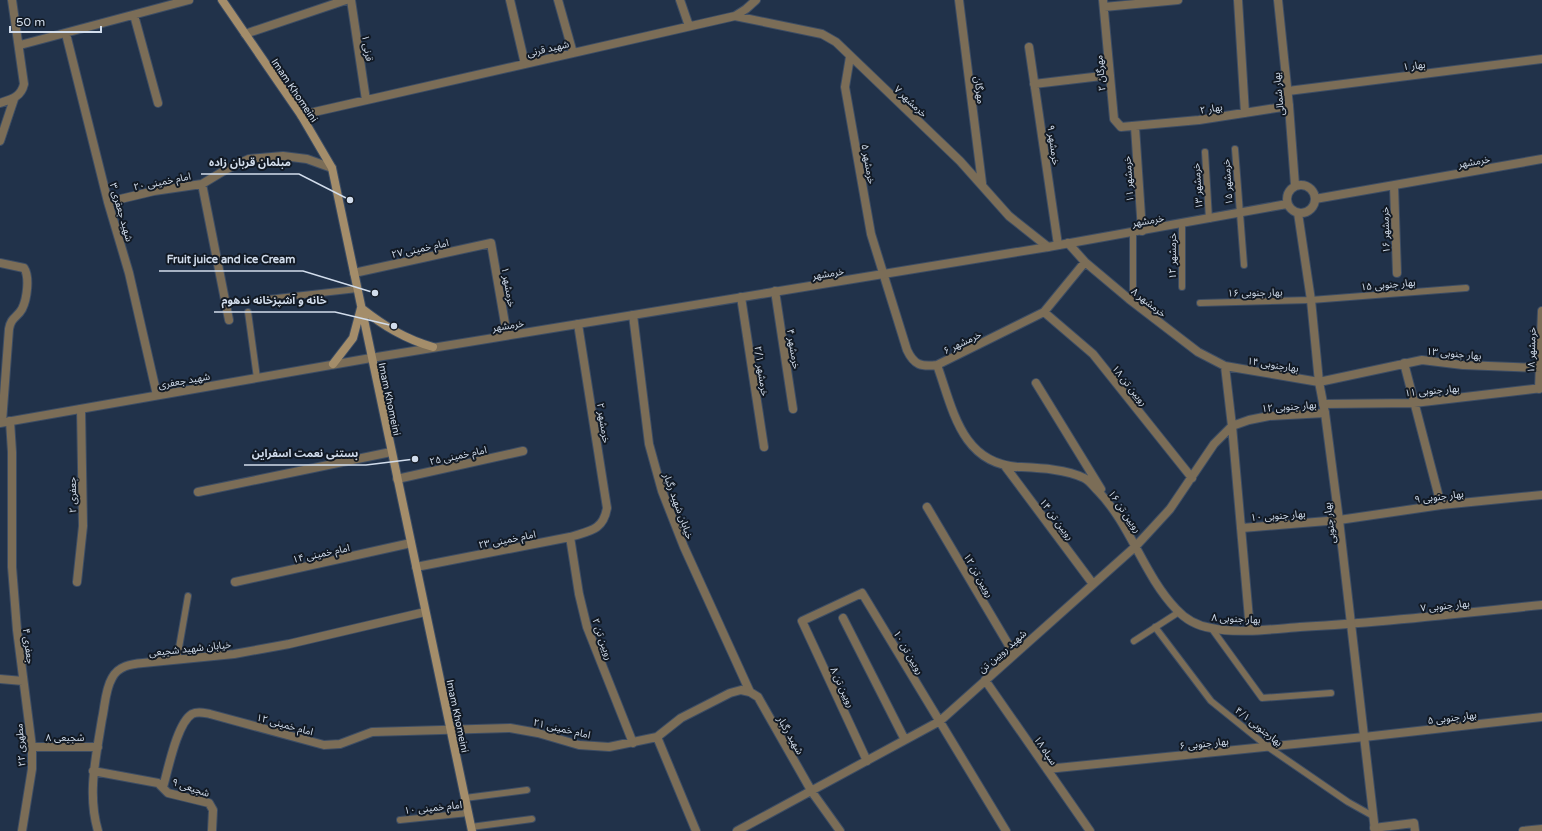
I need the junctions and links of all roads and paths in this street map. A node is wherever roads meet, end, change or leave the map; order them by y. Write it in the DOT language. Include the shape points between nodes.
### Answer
graph roads {
  1 [pos="12,0"];
  2 [pos="190,0"];
  3 [pos="222,0"];
  4 [pos="346,0"];
  5 [pos="351,0"];
  6 [pos="510,0"];
  7 [pos="558,0"];
  8 [pos="680,0"];
  9 [pos="756,0"];
  10 [pos="959,0"];
  11 [pos="1178,0"];
  12 [pos="1238,0"];
  13 [pos="1278,0"];
  14 [pos="1103,3"];
  15 [pos="134,15"];
  16 [pos="735,16"];
  17 [pos="689,26"];
  18 [pos="66,34"];
  19 [pos="245,34"];
  20 [pos="20,45"];
  21 [pos="1029,47"];
  22 [pos="573,53"];
  23 [pos="850,57"];
  24 [pos="1542,59"];
  25 [pos="524,64"];
  26 [pos="1110,75"];
  27 [pos="1034,84"];
  28 [pos="1288,91"];
  29 [pos="14,99"];
  30 [pos="366,100"];
  31 [pos="0,103"];
  32 [pos="158,103"];
  33 [pos="1289,106"];
  34 [pos="1245,113"];
  35 [pos="301,115"];
  36 [pos="1135,127"];
  37 [pos="0,141"];
  38 [pos="1234,149"];
  39 [pos="1205,152"];
  40 [pos="1542,159"];
  41 [pos="332,168"];
  42 [pos="982,183"];
  43 [pos="202,184"];
  44 [pos="1295,185"];
  45 [pos="1394,186"];
  46 [pos="1316,199"];
  47 [pos="108,202"];
  48 [pos="1287,204"];
  49 [pos="1298,213"];
  50 [pos="1240,214"];
  51 [pos="1209,219"];
  52 [pos="1182,224"];
  53 [pos="1138,231"];
  54 [pos="491,243"];
  55 [pos="1068,243"];
  56 [pos="1058,245"];
  57 [pos="1048,247"];
  58 [pos="1085,262"];
  59 [pos="0,263"];
  60 [pos="1244,265"];
  61 [pos="354,273"];
  62 [pos="1397,273"];
  63 [pos="882,274"];
  64 [pos="1182,288"];
  65 [pos="1466,288"];
  66 [pos="357,289"];
  67 [pos="775,291"];
  68 [pos="742,297"];
  69 [pos="268,299"];
  70 [pos="1310,300"];
  71 [pos="1133,302"];
  72 [pos="1200,303"];
  73 [pos="361,308"];
  74 [pos="1542,311"];
  75 [pos="248,312"];
  76 [pos="1044,312"];
  77 [pos="633,314"];
  78 [pos="229,320"];
  79 [pos="578,324"];
  80 [pos="507,335"];
  81 [pos="434,347"];
  82 [pos="371,358"];
  83 [pos="1404,363"];
  84 [pos="333,364"];
  85 [pos="937,364"];
  86 [pos="1224,366"];
  87 [pos="1541,368"];
  88 [pos="257,378"];
  89 [pos="1036,382"];
  90 [pos="1319,382"];
  91 [pos="1540,388"];
  92 [pos="157,395"];
  93 [pos="1414,403"];
  94 [pos="1323,404"];
  95 [pos="81,409"];
  96 [pos="794,409"];
  97 [pos="1325,413"];
  98 [pos="4,422"];
  99 [pos="1232,426"];
  100 [pos="764,447"];
  101 [pos="523,451"];
  102 [pos="391,452"];
  103 [pos="1005,466"];
  104 [pos="397,478"];
  105 [pos="1192,478"];
  106 [pos="198,492"];
  107 [pos="1542,495"];
  108 [pos="1108,502"];
  109 [pos="1441,505"];
  110 [pos="927,507"];
  111 [pos="1339,520"];
  112 [pos="601,525"];
  113 [pos="1242,528"];
  114 [pos="570,537"];
  115 [pos="411,544"];
  116 [pos="1136,546"];
  117 [pos="416,567"];
  118 [pos="77,582"];
  119 [pos="235,582"];
  120 [pos="1094,584"];
  121 [pos="862,593"];
  122 [pos="188,596"];
  123 [pos="1542,605"];
  124 [pos="425,612"];
  125 [pos="1180,612"];
  126 [pos="843,618"];
  127 [pos="1350,624"];
  128 [pos="1155,627"];
  129 [pos="1212,628"];
  130 [pos="1250,630"];
  131 [pos="1134,641"];
  132 [pos="1014,654"];
  133 [pos="177,660"];
  134 [pos="0,679"];
  135 [pos="985,680"];
  136 [pos="23,681"];
  137 [pos="750,692"];
  138 [pos="1331,693"];
  139 [pos="1542,717"];
  140 [pos="940,721"];
  141 [pos="450,731"];
  142 [pos="657,737"];
  143 [pos="1364,738"];
  144 [pos="905,740"];
  145 [pos="633,743"];
  146 [pos="32,747"];
  147 [pos="98,747"];
  148 [pos="1268,747"];
  149 [pos="867,761"];
  150 [pos="1047,769"];
  151 [pos="93,771"];
  152 [pos="163,787"];
  153 [pos="527,790"];
  154 [pos="812,792"];
  155 [pos="465,798"];
  156 [pos="468,813"];
  157 [pos="1373,816"];
  158 [pos="532,819"];
  159 [pos="400,820"];
  160 [pos="471,829"];
  161 [pos="1375,829"];
  162 [pos="1542,829"];
  163 [pos="22,831"];
  164 [pos="98,831"];
  165 [pos="212,831"];
  166 [pos="696,831"];
  167 [pos="736,831"];
  168 [pos="840,831"];
  169 [pos="1006,831"];
  170 [pos="1090,831"];
  171 [pos="1415,831"];
  172 [pos="1523,831"];
  1 -- 20 [label="street"];
  2 -- 15 [label="street"];
  3 -- 19 [label="main road, Imam Khomeini"];
  4 -- 19 [label="street"];
  5 -- 30 [label="street, قرنی ۱"];
  6 -- 25 [label="street"];
  7 -- 22 [label="street"];
  8 -- 17 [label="street"];
  9 -- 16 [label="street"];
  10 -- 42 [label="street, مهرگان"];
  11 -- 14 [label="street"];
  12 -- 34 [label="street"];
  13 -- 28 [label="street, بهار شمالی"];
  14 -- 26 [label="street, مهرگان ۲"];
  15 -- 18 [label="street"];
  15 -- 32 [label="street"];
  16 -- 17 [label="street, شهید قرنی"];
  16 -- 23 [label="street, خرمشهر ۷" via="822,34 836,42"];
  17 -- 22 [label="street, شهید قرنی"];
  18 -- 20 [label="street"];
  18 -- 47 [label="street, شهید جعفری ۳"];
  19 -- 35 [label="main road, Imam Khomeini"];
  20 -- 29 [label="street" via="24,84 22,91"];
  21 -- 27 [label="street, خرمشهر ۹"];
  22 -- 25 [label="street, شهید قرنی"];
  23 -- 42 [label="street, خرمشهر ۷"];
  23 -- 63 [label="street, خرمشهر ۵" via="845,87 871,234"];
  24 -- 28 [label="street, بهار ۱"];
  25 -- 30 [label="street, شهید قرنی"];
  26 -- 27 [label="street"];
  26 -- 36 [label="street, مهرگان ۲" via="1114,119 1121,127"];
  27 -- 56 [label="street, خرمشهر ۹"];
  28 -- 33 [label="street, بهار شمالی"];
  29 -- 31 [label="street"];
  29 -- 37 [label="street"];
  30 -- 35 [label="street, شهید قرنی"];
  33 -- 34 [label="street, بهار ۲"];
  33 -- 44 [label="street, بهار شمالی"];
  34 -- 36 [label="street, بهار ۲"];
  35 -- 41 [label="main road, Imam Khomeini"];
  36 -- 53 [label="street, خرمشهر ۱۱"];
  38 -- 50 [label="lane, خرمشهر ۱۵"];
  39 -- 51 [label="lane, خرمشهر ۱۳"];
  40 -- 45 [label="street, خرمشهر"];
  41 -- 43 [label="street, امام خمینی ۲۰" via="307,159 283,156 248,159"];
  41 -- 61 [label="main road, Imam Khomeini"];
  42 -- 57 [label="street, خرمشهر ۷" via="1009,216"];
  43 -- 47 [label="street, امام خمینی ۲۰" via="154,191"];
  43 -- 78 [label="street"];
  44 -- 46 [label="street" via="1301,184 1311,188"];
  44 -- 48 [label="street" via="1288,193"];
  45 -- 46 [label="street, خرمشهر"];
  45 -- 62 [label="street, خرمشهر ۱۶"];
  46 -- 49 [label="street" via="1310,210"];
  47 -- 92 [label="street, شهید جعفری ۳" via="129,273"];
  48 -- 49 [label="street"];
  48 -- 50 [label="street, خرمشهر"];
  49 -- 70 [label="street, بهار جنوبی"];
  50 -- 51 [label="street, خرمشهر"];
  50 -- 60 [label="lane, خرمشهر ۱۵"];
  51 -- 52 [label="street, خرمشهر"];
  52 -- 53 [label="street, خرمشهر"];
  52 -- 64 [label="lane, خرمشهر ۱۲"];
  53 -- 55 [label="street, خرمشهر"];
  53 -- 71 [label="lane"];
  54 -- 61 [label="street, امام خمینی ۲۷"];
  54 -- 80 [label="street, خرمشهر ۱"];
  55 -- 56 [label="street, خرمشهر"];
  55 -- 58 [label="street, خرمشهر ۸"];
  56 -- 57 [label="street, خرمشهر"];
  57 -- 63 [label="street, خرمشهر"];
  58 -- 71 [label="street, خرمشهر ۸"];
  58 -- 76 [label="street, خرمشهر ۶"];
  59 -- 98 [label="street, جعفری ۴" via="24,268 27,277 25,302 13,318 9,329"];
  61 -- 66 [label="main road, Imam Khomeini"];
  63 -- 67 [label="street, خرمشهر"];
  63 -- 85 [label="street, خرمشهر ۶" via="906,350 917,365"];
  65 -- 70 [label="lane, بهار جنوبی ۱۵"];
  66 -- 69 [label="lane"];
  66 -- 73 [label="main road, Imam Khomeini"];
  67 -- 68 [label="street, خرمشهر"];
  67 -- 96 [label="street, خرمشهر ۴"];
  68 -- 77 [label="street, خرمشهر"];
  68 -- 100 [label="street, خرمشهر ۲/۱"];
  70 -- 72 [label="lane, بهار جنوبی ۱۶"];
  70 -- 90 [label="street, بهار جنوبی"];
  71 -- 86 [label="street, خرمشهر ۸" via="1198,352"];
  73 -- 81 [label="main road" via="397,334"];
  73 -- 82 [label="main road, Imam Khomeini"];
  73 -- 84 [label="main road" via="353,338"];
  74 -- 87 [label="street, خرمشهر ۱۸"];
  75 -- 88 [label="lane"];
  76 -- 85 [label="street, خرمشهر ۶"];
  76 -- 105 [label="street, رویین تن ۱۸" via="1093,354"];
  77 -- 79 [label="street, خرمشهر"];
  77 -- 137 [label="street, خیابان شهید رگبار" via="649,444 662,491 684,547"];
  79 -- 80 [label="street, خرمشهر"];
  79 -- 112 [label="street, خرمشهر ۲" via="607,508"];
  80 -- 81 [label="street, خرمشهر"];
  81 -- 82 [label="street, خرمشهر"];
  82 -- 84 [label="street, شهید جعفری"];
  82 -- 102 [label="main road, Imam Khomeini"];
  83 -- 87 [label="street, بهار جنوبی ۱۳" via="1422,360 1464,365"];
  83 -- 90 [label="street, بهار جنوبی ۱۳"];
  83 -- 93 [label="street"];
  84 -- 88 [label="street, شهید جعفری"];
  85 -- 103 [label="street" via="960,428 971,446"];
  86 -- 90 [label="street, بهارجنوبی ۱۴"];
  86 -- 99 [label="street"];
  87 -- 91 [label="street, خرمشهر ۱۸"];
  88 -- 92 [label="street, شهید جعفری"];
  89 -- 108 [label="street"];
  90 -- 94 [label="street, بهار جنوبی"];
  91 -- 93 [label="street, بهار جنوبی ۱۱"];
  92 -- 95 [label="street, شهید جعفری"];
  93 -- 94 [label="street, بهار جنوبی ۱۱"];
  93 -- 109 [label="street"];
  94 -- 97 [label="street, بهار جنوبی"];
  95 -- 98 [label="street, شهید جعفری"];
  95 -- 118 [label="street, جعفری ۲" via="83,526"];
  97 -- 99 [label="street, بهار جنوبی ۱۲" via="1269,416"];
  97 -- 111 [label="street, بهار جنوبی"];
  98 -- 136 [label="street, جعفری ۴" via="12,452 12,567 16,630"];
  99 -- 105 [label="street, شهید رویین تن" via="1214,444"];
  99 -- 113 [label="street"];
  101 -- 104 [label="street, امام خمینی ۲۵"];
  102 -- 104 [label="main road, Imam Khomeini"];
  102 -- 106 [label="street"];
  103 -- 108 [label="street, رویین تن ۱۶" via="1050,469 1085,478"];
  103 -- 120 [label="street, رویین تن ۱۴"];
  104 -- 115 [label="main road, Imam Khomeini"];
  105 -- 116 [label="street, شهید رویین تن" via="1170,509"];
  107 -- 109 [label="street, بهار جنوبی ۹"];
  108 -- 116 [label="street, رویین تن ۱۶"];
  109 -- 111 [label="street, بهار جنوبی ۹"];
  110 -- 132 [label="street, رویین تن ۱۲"];
  111 -- 113 [label="street, بهار جنوبی ۱۰"];
  111 -- 127 [label="street, بهار جنوبی"];
  112 -- 114 [label="street, امام خمینی ۲۳"];
  113 -- 130 [label="street"];
  114 -- 117 [label="street, امام خمینی ۲۳"];
  114 -- 145 [label="street, رویین تن ۲" via="587,627"];
  115 -- 117 [label="main road, Imam Khomeini"];
  115 -- 119 [label="street, امام خمینی ۱۴"];
  116 -- 120 [label="street, شهید رویین تن"];
  116 -- 125 [label="street, بهار جنوبی ۸" via="1163,594"];
  117 -- 124 [label="main road, Imam Khomeini"];
  120 -- 132 [label="street, شهید رویین تن"];
  121 -- 140 [label="street, رویین تن ۱۰"];
  121 -- 149 [label="street, رویین تن ۸" via="802,621"];
  122 -- 133 [label="lane"];
  123 -- 127 [label="street, بهار جنوبی ۷"];
  124 -- 133 [label="street, خیابان شهید شجیعی" via="289,644 234,654"];
  124 -- 141 [label="main road, Imam Khomeini"];
  125 -- 128 [label="lane"];
  125 -- 129 [label="street, بهار جنوبی ۸" via="1193,622"];
  126 -- 144 [label="street"];
  127 -- 130 [label="street, بهار جنوبی ۸"];
  127 -- 143 [label="street, بهار جنوبی"];
  128 -- 131 [label="lane"];
  128 -- 148 [label="lane, بهارجنوبی ۴/۱" via="1211,702"];
  129 -- 130 [label="street, بهار جنوبی ۸"];
  129 -- 138 [label="lane" via="1262,698"];
  132 -- 135 [label="street, شهید رویین تن"];
  133 -- 147 [label="street, خیابان شهید شجیعی" via="130,665 119,669 112,678 107,693"];
  134 -- 136 [label="street"];
  135 -- 140 [label="street, شهید رویین تن"];
  135 -- 150 [label="street, سپاه ۱۸"];
  136 -- 146 [label="street, مطهری ۲۲"];
  137 -- 142 [label="street, امام خمینی ۲۱" via="741,690 730,693 682,718"];
  137 -- 154 [label="street, شهید رگبار" via="758,697"];
  139 -- 143 [label="street, بهار جنوبی ۵"];
  140 -- 144 [label="street, شهید رویین تن"];
  140 -- 169 [label="street, رویین تن ۱۰"];
  141 -- 145 [label="street, امام خمینی ۲۱" via="510,728 579,745 609,747"];
  141 -- 152 [label="street, امام خمینی ۱۲" via="372,732 340,744 324,745 198,712 186,719 181,729"];
  141 -- 155 [label="main road, Imam Khomeini"];
  142 -- 145 [label="street, امام خمینی ۲۱"];
  142 -- 166 [label="street"];
  143 -- 148 [label="street, بهار جنوبی ۶"];
  143 -- 157 [label="street, بهار جنوبی"];
  144 -- 149 [label="street, شهید رویین تن"];
  146 -- 147 [label="street, شجیعی ۸"];
  146 -- 163 [label="street, مطهری ۲۲" via="32,769"];
  147 -- 151 [label="street, خیابان شهید شجیعی"];
  148 -- 150 [label="street, بهار جنوبی ۶"];
  148 -- 157 [label="lane, بهارجنوبی ۴/۱" via="1348,802"];
  149 -- 154 [label="street, شهید رویین تن"];
  150 -- 170 [label="street, سپاه ۱۸"];
  151 -- 152 [label="street, شجیعی ۹" via="158,783"];
  151 -- 164 [label="street, خیابان شهید شجیعی" via="92,801"];
  152 -- 165 [label="street, شجیعی ۹" via="172,794 209,803 213,810"];
  153 -- 155 [label="lane"];
  154 -- 167 [label="street, شهید رویین تن"];
  154 -- 168 [label="street, شهید رگبار"];
  155 -- 156 [label="main road, Imam Khomeini"];
  156 -- 159 [label="lane, امام خمینی ۱۰"];
  156 -- 160 [label="main road, Imam Khomeini"];
  157 -- 161 [label="street, بهار جنوبی"];
  158 -- 160 [label="lane"];
  161 -- 171 [label="street" via="1414,823"];
  162 -- 172 [label="street"];
}
